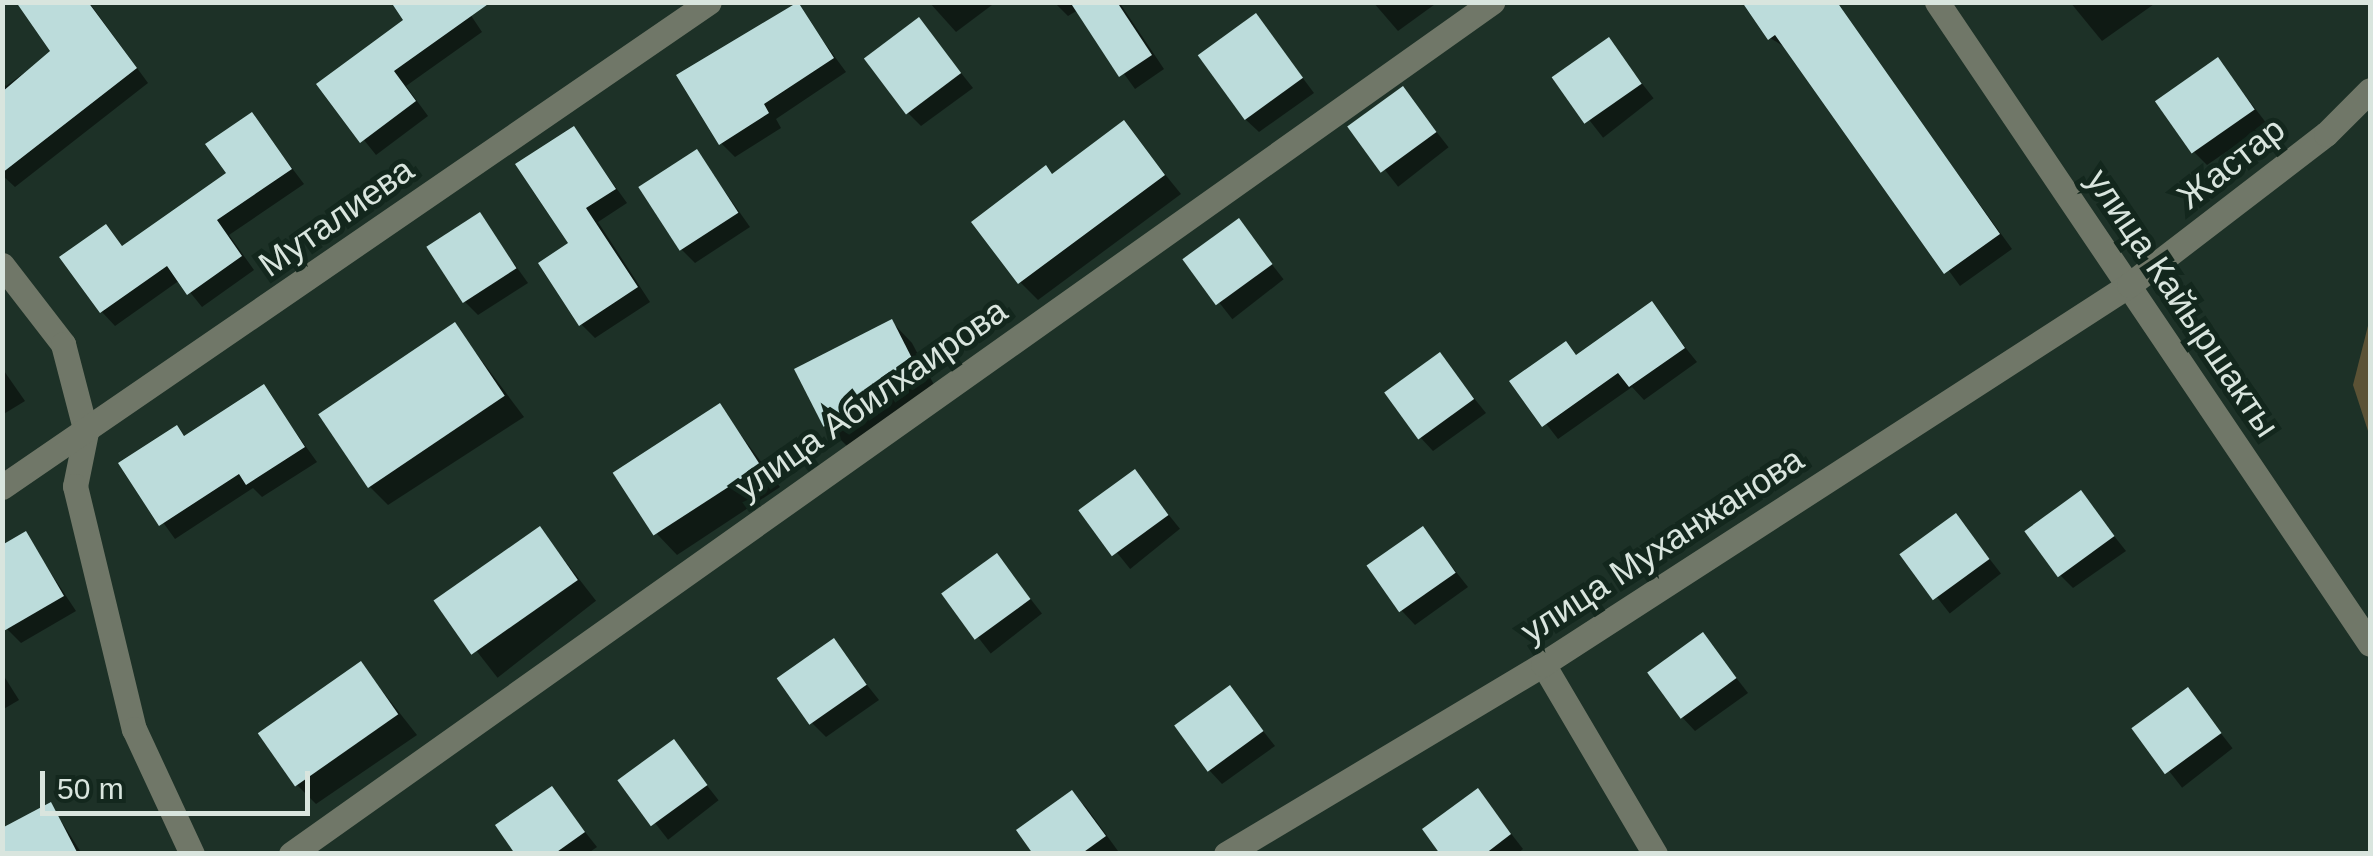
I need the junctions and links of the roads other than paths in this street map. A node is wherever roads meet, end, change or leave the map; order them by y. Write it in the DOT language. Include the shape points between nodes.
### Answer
graph roads {
  1 [pos="709,2"];
  2 [pos="1492,2"];
  3 [pos="1938,2"];
  4 [pos="2370,90"];
  5 [pos="2,264"];
  6 [pos="2129,285"];
  7 [pos="86,432"];
  8 [pos="2,487"];
  9 [pos="2370,644"];
  10 [pos="1543,664"];
  11 [pos="192,854"];
  12 [pos="291,854"];
  13 [pos="1226,854"];
  14 [pos="1655,854"];
  1 -- 7 [label="street, Муталиева"];
  2 -- 12 [label="street, улица Абилхаирова"];
  3 -- 6 [label="street, улица Кайыршакты"];
  4 -- 6 [label="street, Жастар" via="2326,134"];
  5 -- 7 [label="street" via="63,344"];
  6 -- 9 [label="street, улица Кайыршакты"];
  6 -- 10 [label="street, улица Муханжанова"];
  7 -- 8 [label="street, Муталиева"];
  7 -- 11 [label="street" via="75,486 134,729"];
  10 -- 13 [label="street, улица Муханжанова"];
  10 -- 14 [label="street"];
}
